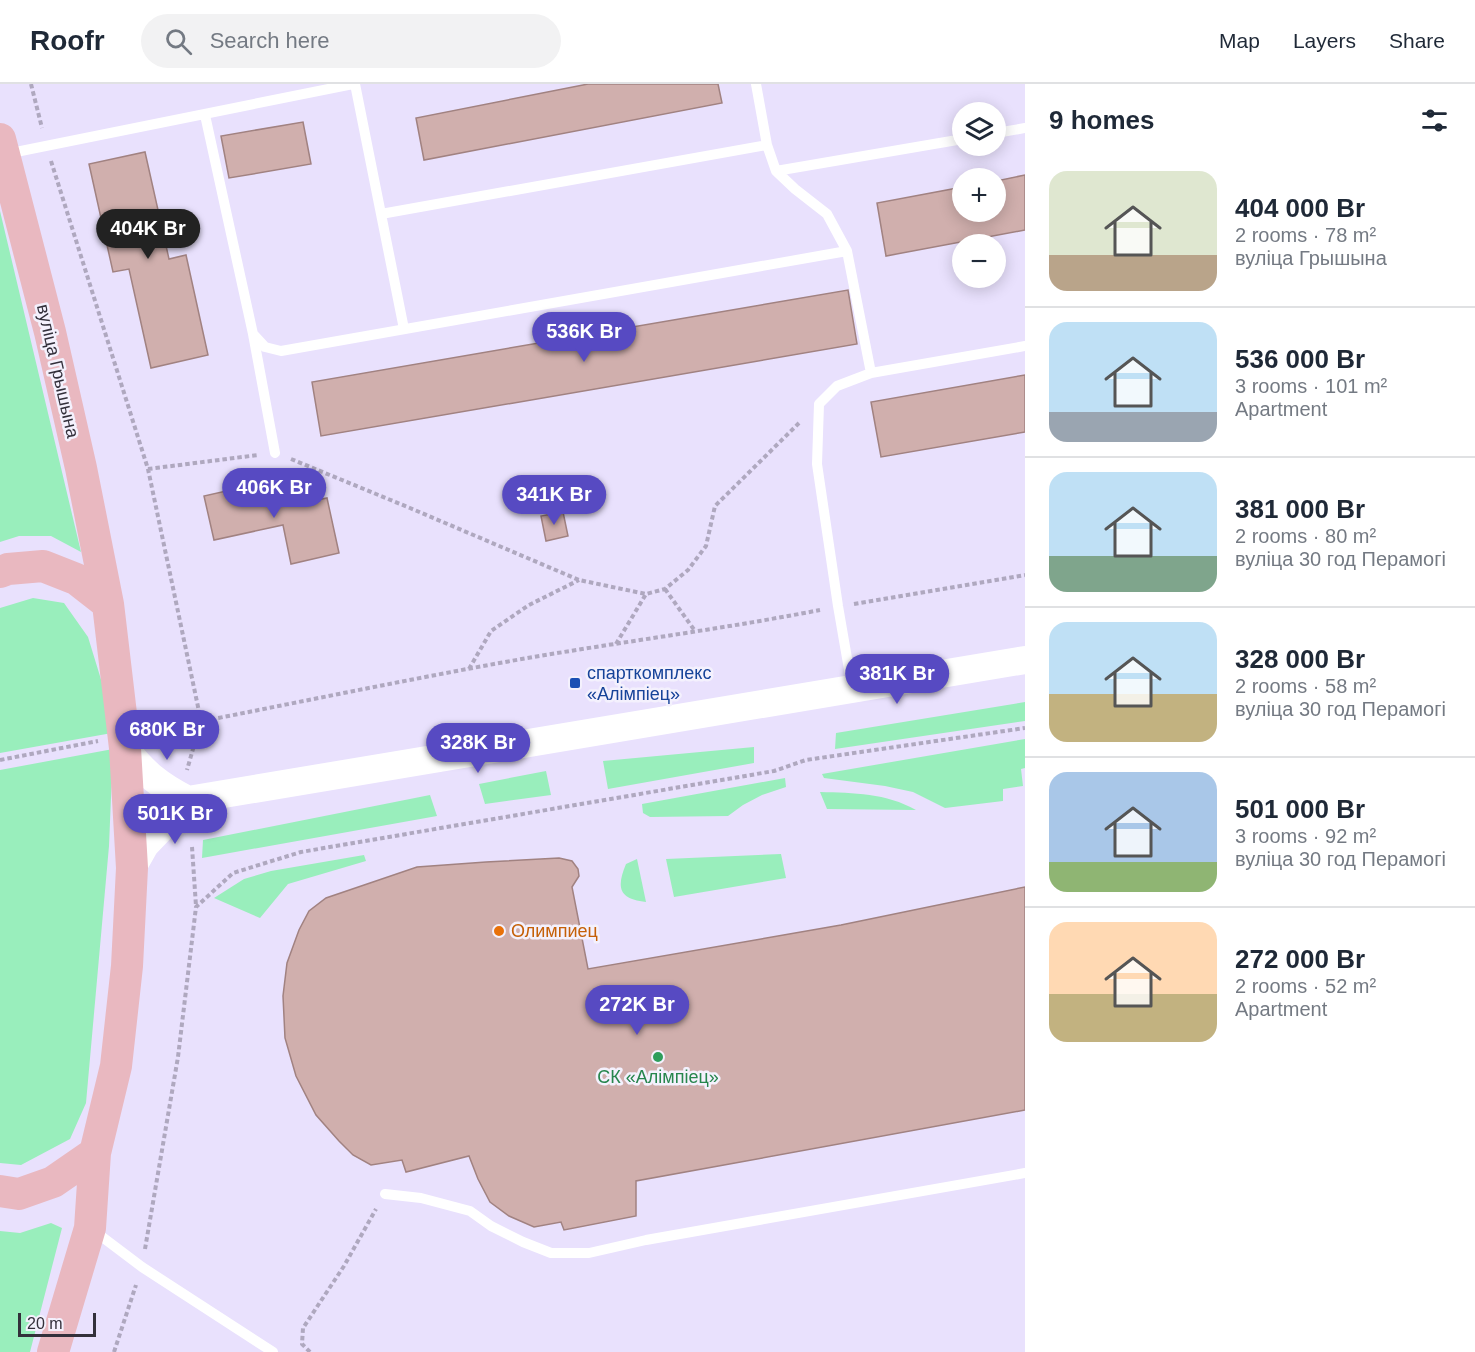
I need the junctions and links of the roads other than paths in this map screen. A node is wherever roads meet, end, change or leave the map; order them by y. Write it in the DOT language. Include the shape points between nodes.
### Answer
graph roads {
  1 [pos="354,84"];
  2 [pos="756,84"];
  3 [pos="205,115"];
  4 [pos="1025,128"];
  5 [pos="1006,131"];
  6 [pos="952,141"];
  7 [pos="767,145"];
  8 [pos="2,147"];
  9 [pos="777,171"];
  10 [pos="381,214"];
  11 [pos="847,251"];
  12 [pos="404,329"];
  13 [pos="253,334"];
  14 [pos="1025,346"];
  15 [pos="871,373"];
  16 [pos="275,453"];
  17 [pos="0,572"];
  18 [pos="108,604"];
  19 [pos="1025,660"];
  20 [pos="853,689"];
  21 [pos="127,740"];
  22 [pos="187,787"];
  23 [pos="132,868"];
  24 [pos="95,1153"];
  25 [pos="1025,1173"];
  26 [pos="0,1191"];
  27 [pos="385,1194"];
  28 [pos="90,1228"];
  29 [pos="53,1352"];
  30 [pos="273,1352"];
  1 -- 3 [label="lane"];
  1 -- 10 [label="lane"];
  2 -- 7 [label="lane"];
  3 -- 8 [label="lane" via="46,147"];
  3 -- 13 [label="lane"];
  4 -- 5 [label="lane"];
  6 -- 9 [label="lane"];
  7 -- 9 [label="lane"];
  7 -- 10 [label="lane"];
  8 -- 18 [label="main road, вуліца Грышына" via="53,343"];
  9 -- 11 [label="lane" via="827,214"];
  10 -- 12 [label="lane"];
  11 -- 12 [label="lane"];
  11 -- 15 [label="lane"];
  12 -- 13 [label="lane" via="281,351 265,347"];
  13 -- 16 [label="lane"];
  14 -- 15 [label="lane"];
  15 -- 20 [label="lane" via="837,386 819,404 817,464"];
  17 -- 18 [label="main road" via="43,566 76,579"];
  18 -- 21 [label="main road, вуліца Грышына"];
  19 -- 20 [label="street"];
  20 -- 22 [label="street" via="618,727"];
  21 -- 22 [label="street" via="138,765 155,781 174,793"];
  21 -- 23 [label="main road, вуліца Грышына"];
  22 -- 23 [label="street"];
  23 -- 24 [label="main road, вуліца Грышына" via="116,1066"];
  24 -- 26 [label="main road" via="53,1182 19,1194"];
  24 -- 28 [label="main road"];
  25 -- 27 [label="lane" via="589,1253 551,1253 491,1226 470,1211 421,1198"];
  28 -- 29 [label="main road"];
  28 -- 30 [label="lane" via="142,1267"];
}
